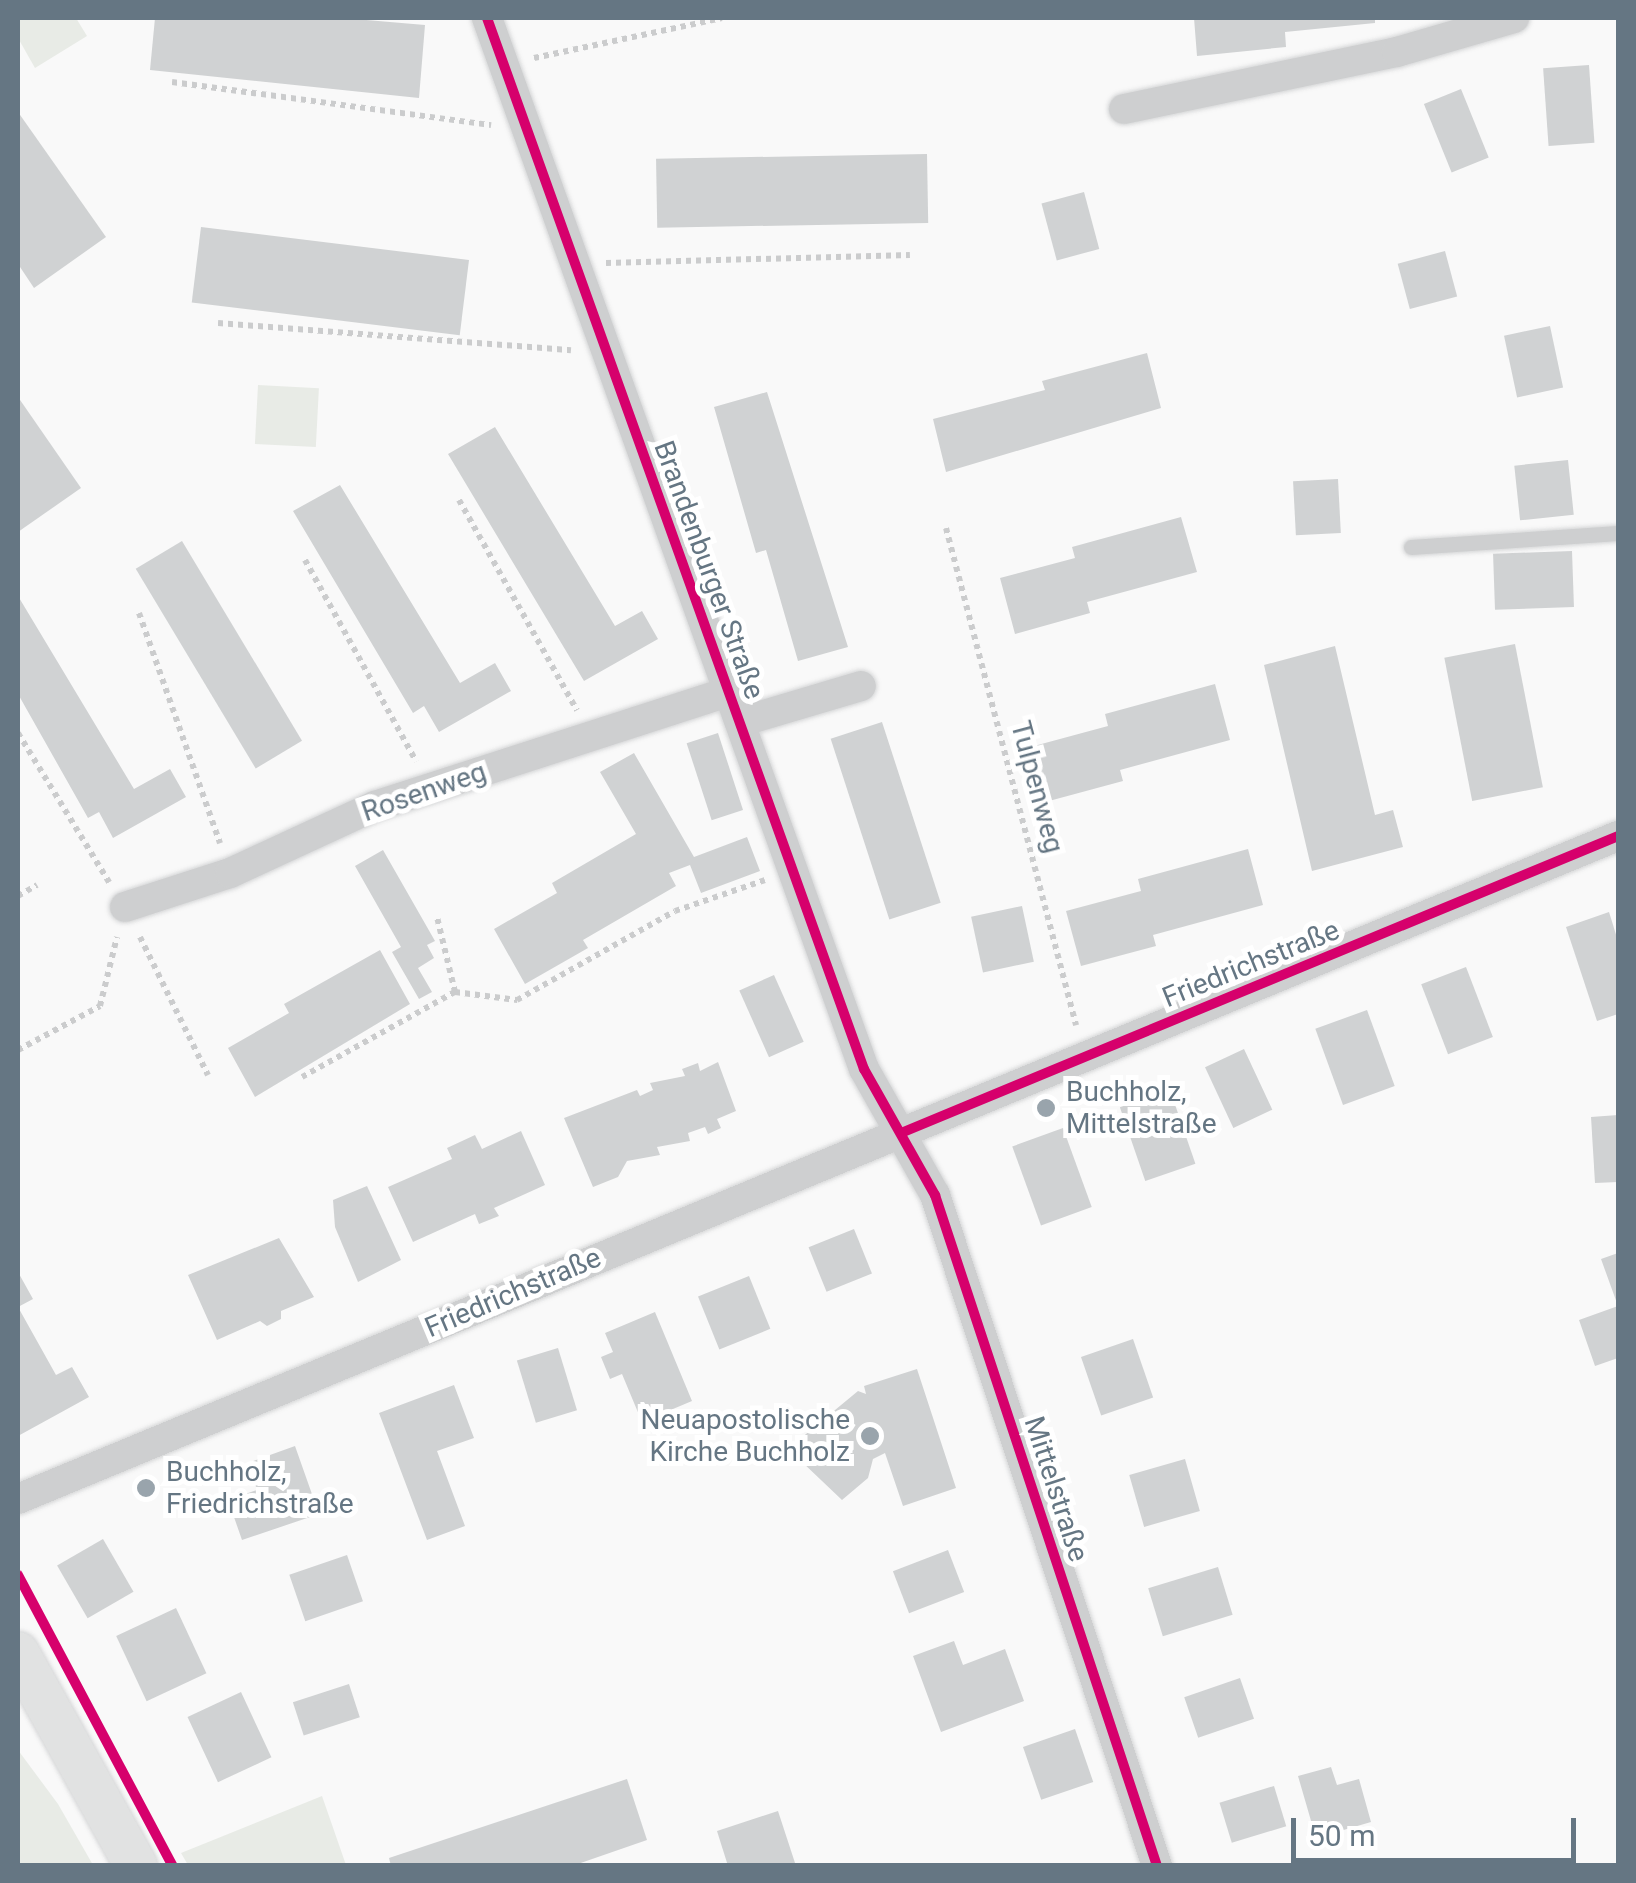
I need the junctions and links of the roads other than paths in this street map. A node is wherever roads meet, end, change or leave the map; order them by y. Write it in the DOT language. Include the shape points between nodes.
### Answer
graph roads {
  1 [pos="487,18"];
  2 [pos="1514,18"];
  3 [pos="1124,109"];
  4 [pos="1618,533"];
  5 [pos="1411,547"];
  6 [pos="860,686"];
  7 [pos="729,692"];
  8 [pos="740,722"];
  9 [pos="1618,836"];
  10 [pos="125,907"];
  11 [pos="901,1133"];
  12 [pos="18,1499"];
  13 [pos="18,1653"];
  14 [pos="136,1866"];
  15 [pos="1157,1866"];
  1 -- 7 [label="street, Brandenburger Straße"];
  2 -- 3 [label="street" via="1397,52"];
  4 -- 5 [label="lane"];
  6 -- 8 [label="street, Brandenburger Straße"];
  7 -- 8 [label="street, Brandenburger Straße"];
  7 -- 10 [label="street, Rosenweg" via="375,806 230,873"];
  8 -- 11 [label="street, Brandenburger Straße" via="864,1069"];
  9 -- 11 [label="street, Friedrichstraße"];
  11 -- 12 [label="street, Friedrichstraße"];
  11 -- 15 [label="street, Mittelstraße" via="935,1195"];
  13 -- 14 [label="main road"];
}
